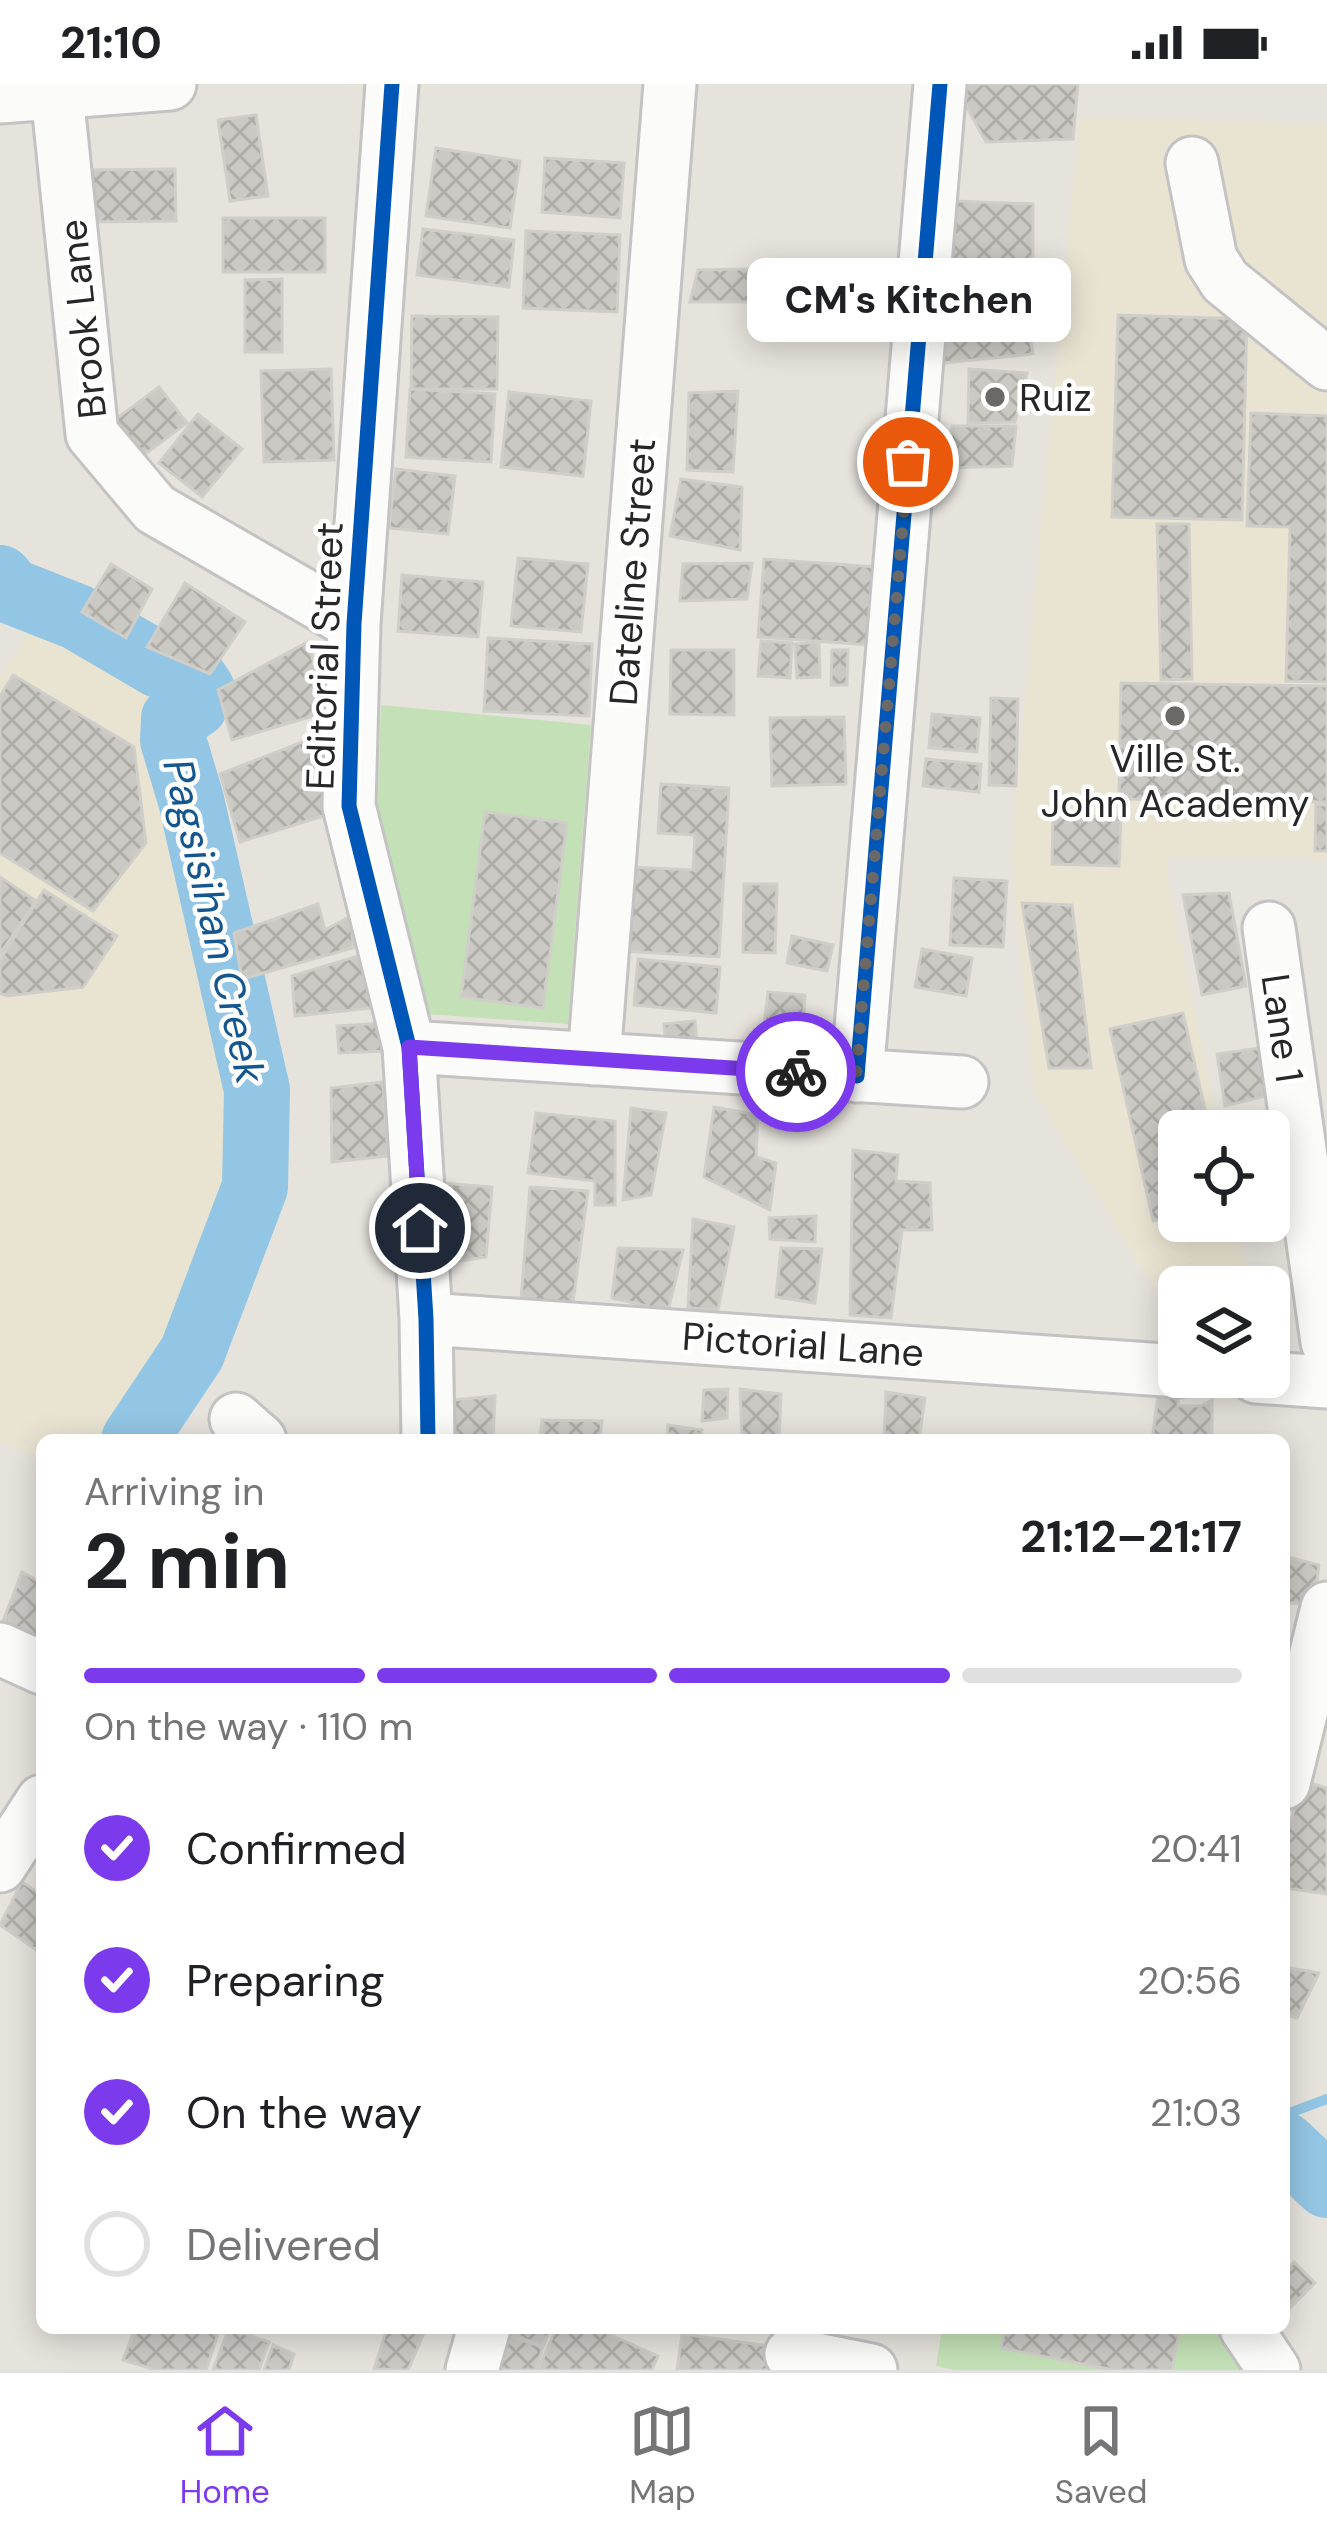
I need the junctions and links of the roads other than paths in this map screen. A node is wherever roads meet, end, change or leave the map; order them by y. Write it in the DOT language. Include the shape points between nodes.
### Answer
graph roads {
  1 [pos="170,84"];
  2 [pos="392,84"];
  3 [pos="670,84"];
  4 [pos="940,84"];
  5 [pos="57,94"];
  6 [pos="0,97"];
  7 [pos="1192,163"];
  8 [pos="1327,364"];
  9 [pos="354,624"];
  10 [pos="1269,928"];
  11 [pos="409,1047"];
  12 [pos="594,1059"];
  13 [pos="856,1076"];
  14 [pos="962,1082"];
  15 [pos="426,1319"];
  16 [pos="1327,1342"];
  17 [pos="1158,1370"];
  18 [pos="1290,1379"];
  19 [pos="1327,1382"];
  20 [pos="428,1434"];
  21 [pos="1290,1608"];
  22 [pos="1326,1610"];
  23 [pos="0,1649"];
  24 [pos="36,1665"];
  25 [pos="1290,1759"];
  26 [pos="482,2334"];
  27 [pos="1250,2334"];
  28 [pos="791,2351"];
  29 [pos="472,2370"];
  30 [pos="872,2370"];
  31 [pos="1274,2370"];
  1 -- 5 [label="street"];
  2 -- 9 [label="street, Editorial Street"];
  3 -- 12 [label="street, Dateline Street"];
  4 -- 13 [label="street"];
  5 -- 6 [label="street"];
  5 -- 9 [label="street, Brook Lane" via="92,434 155,509"];
  7 -- 8 [label="street" via="1211,259 1225,281"];
  9 -- 11 [label="street, Editorial Street" via="350,806"];
  10 -- 16 [label="street, Lane 1"];
  11 -- 12 [label="street"];
  11 -- 15 [label="street, Editorial Street"];
  12 -- 13 [label="street"];
  13 -- 14 [label="street"];
  15 -- 17 [label="street, Pictorial Lane"];
  15 -- 20 [label="street, Editorial Street"];
  18 -- 19 [label="street"];
  21 -- 22 [label="street"];
  22 -- 25 [label="street"];
  23 -- 24 [label="street"];
  26 -- 29 [label="street"];
  27 -- 31 [label="street"];
  28 -- 30 [label="street"];
}
